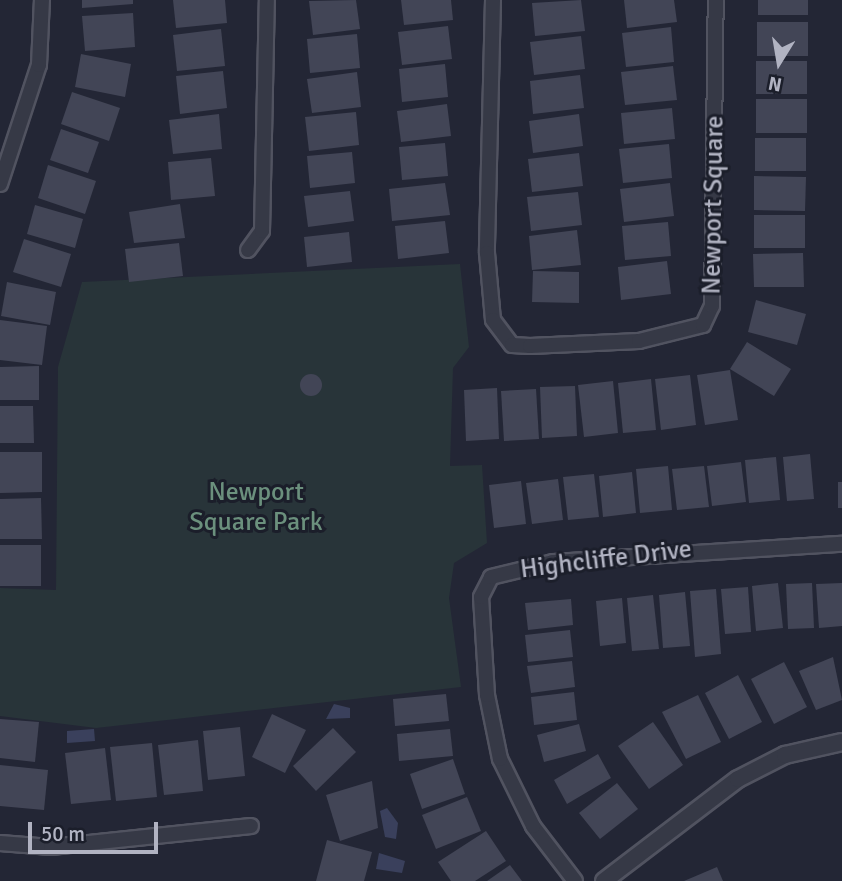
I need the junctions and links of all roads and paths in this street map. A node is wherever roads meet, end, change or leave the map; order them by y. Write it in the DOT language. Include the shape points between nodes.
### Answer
graph roads {
  1 [pos="42,0"];
  2 [pos="267,0"];
  3 [pos="493,0"];
  4 [pos="716,0"];
  5 [pos="0,184"];
  6 [pos="248,250"];
  7 [pos="842,544"];
  8 [pos="842,742"];
  9 [pos="251,826"];
  10 [pos="0,843"];
  11 [pos="575,881"];
  12 [pos="604,881"];
  1 -- 5 [label="street" via="40,65"];
  2 -- 6 [label="street" via="262,231"];
  3 -- 4 [label="street, Newport Square" via="487,253 493,320 512,345 530,346 639,341 703,325 712,306"];
  7 -- 11 [label="street, Highcliffe Drive" via="553,562 491,577 481,597 487,695 499,759 533,826"];
  8 -- 12 [label="street" via="785,755 738,779"];
  9 -- 10 [label="street" via="51,847"];
}
